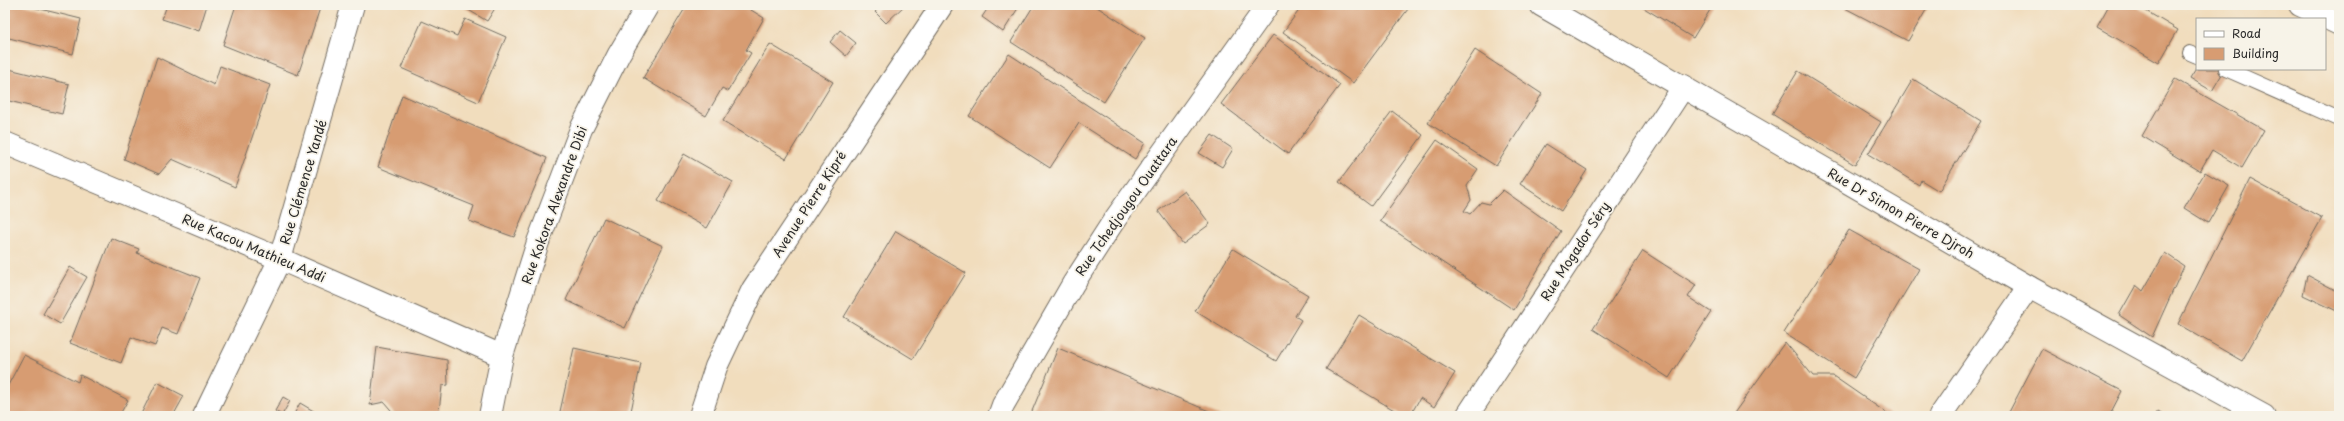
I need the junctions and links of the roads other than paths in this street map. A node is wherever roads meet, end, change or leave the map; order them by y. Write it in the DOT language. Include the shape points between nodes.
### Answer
graph roads {
  1 [pos="353,5"];
  2 [pos="648,5"];
  3 [pos="942,5"];
  4 [pos="1268,5"];
  5 [pos="1541,5"];
  6 [pos="2300,5"];
  7 [pos="2339,24"];
  8 [pos="2228,70"];
  9 [pos="1684,86"];
  10 [pos="2339,119"];
  11 [pos="5,143"];
  12 [pos="280,259"];
  13 [pos="2029,287"];
  14 [pos="502,356"];
  15 [pos="204,416"];
  16 [pos="490,416"];
  17 [pos="700,416"];
  18 [pos="999,416"];
  19 [pos="1467,416"];
  20 [pos="1940,416"];
  21 [pos="2264,416"];
  1 -- 12 [label="street, Rue Clémence Yandé"];
  2 -- 14 [label="street, Rue Kokora Alexandre Dibi" via="619,54 582,129 538,242"];
  3 -- 17 [label="street, Avenue Pierre Kipré" via="753,289 716,367"];
  4 -- 18 [label="street, Rue Tchedjougou Ouattara" via="1113,222 1073,284"];
  5 -- 9 [label="street, Rue Dr Simon Pierre Djroh"];
  6 -- 7 [label="street"];
  8 -- 10 [label="lane"];
  9 -- 13 [label="street, Rue Dr Simon Pierre Djroh"];
  9 -- 19 [label="street, Rue Mogador Séry"];
  11 -- 12 [label="street, Rue Kacou Mathieu Addi"];
  12 -- 14 [label="street, Rue Kacou Mathieu Addi"];
  12 -- 15 [label="street, Rue Clémence Yandé"];
  13 -- 20 [label="street"];
  13 -- 21 [label="street, Rue Dr Simon Pierre Djroh"];
  14 -- 16 [label="street, Rue Kokora Alexandre Dibi"];
}
